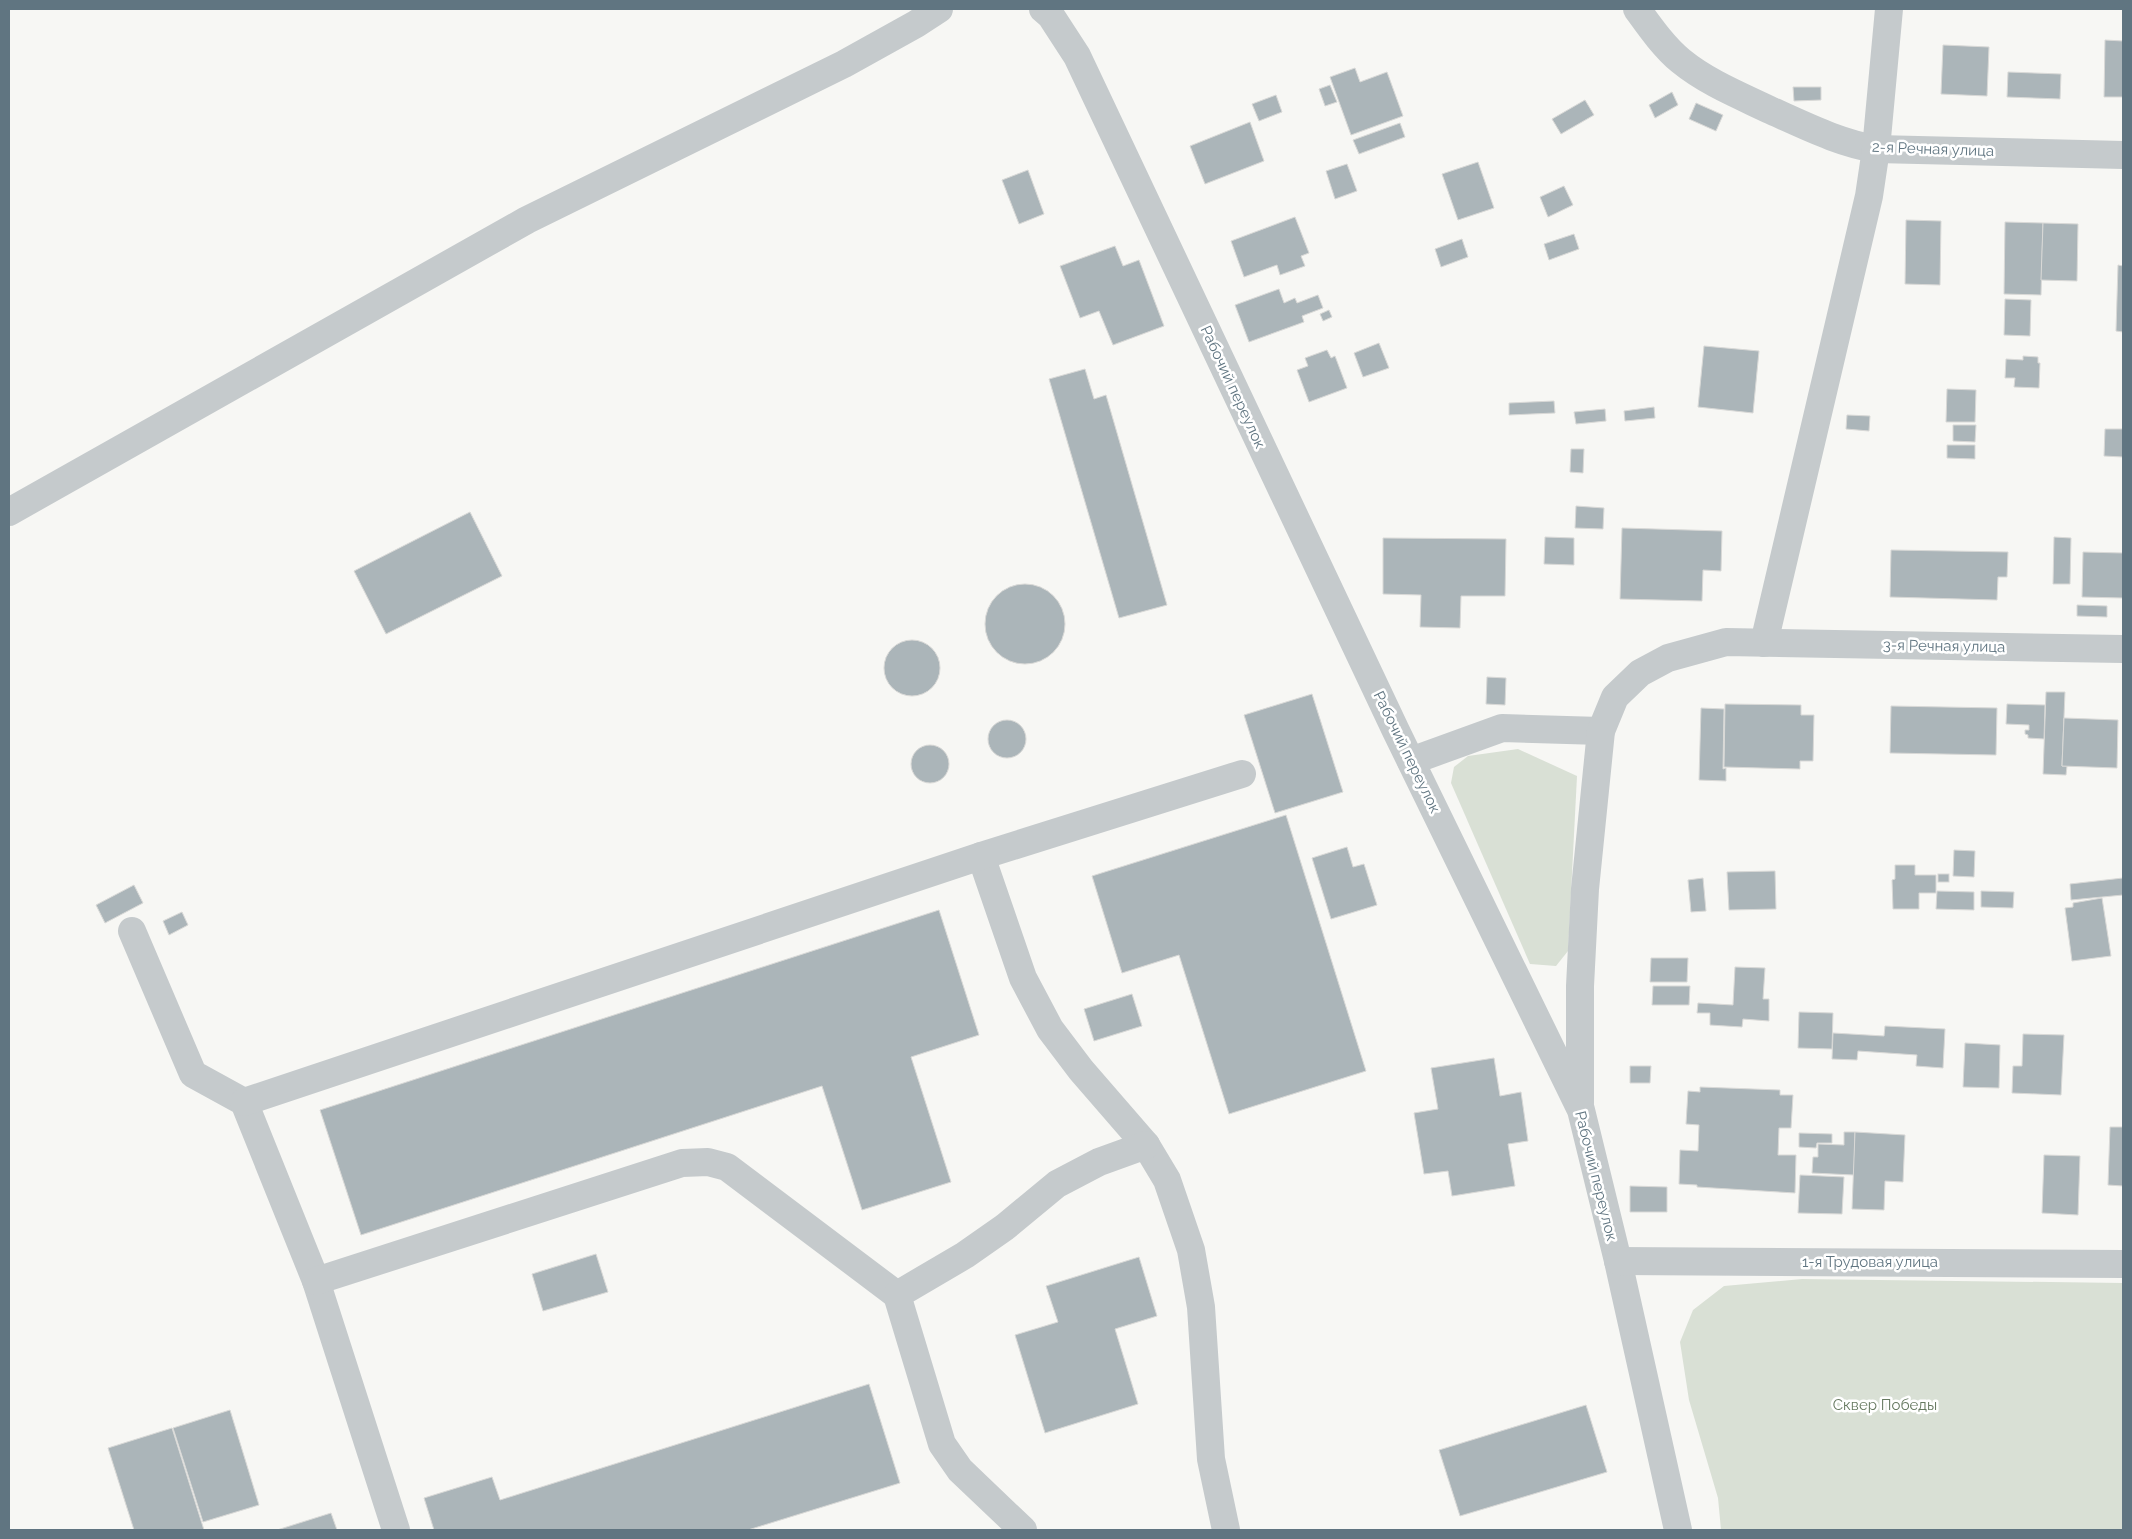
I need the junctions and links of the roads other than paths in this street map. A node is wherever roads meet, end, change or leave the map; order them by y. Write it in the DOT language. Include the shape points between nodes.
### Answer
graph roads {
  1 [pos="940,9"];
  2 [pos="1043,9"];
  3 [pos="1637,9"];
  4 [pos="1889,9"];
  5 [pos="1876,149"];
  6 [pos="2123,155"];
  7 [pos="9,512"];
  8 [pos="1764,643"];
  9 [pos="2123,649"];
  10 [pos="1601,731"];
  11 [pos="1411,761"];
  12 [pos="1242,774"];
  13 [pos="981,856"];
  14 [pos="132,931"];
  15 [pos="244,1102"];
  16 [pos="1580,1110"];
  17 [pos="1146,1145"];
  18 [pos="1618,1261"];
  19 [pos="2123,1264"];
  20 [pos="316,1281"];
  21 [pos="897,1295"];
  22 [pos="396,1530"];
  23 [pos="1023,1530"];
  24 [pos="1226,1530"];
  25 [pos="1678,1530"];
  1 -- 7 [label="street" via="844,64 527,220"];
  2 -- 11 [label="street, Рабочий переулок" via="1077,56"];
  3 -- 5 [label="street, 2-я Речная улица" via="1663,43 1682,61 1724,89 1830,137"];
  4 -- 5 [label="street"];
  5 -- 6 [label="street, 2-я Речная улица"];
  5 -- 8 [label="street" via="1869,196"];
  8 -- 9 [label="street, 3-я Речная улица"];
  8 -- 10 [label="street, 3-я Речная улица" via="1726,642 1698,648 1640,672 1615,697"];
  10 -- 11 [label="street" via="1502,728"];
  10 -- 16 [label="street, 3-я Речная улица" via="1585,889 1580,986"];
  11 -- 16 [label="street, Рабочий переулок"];
  12 -- 13 [label="street"];
  13 -- 15 [label="street"];
  13 -- 17 [label="street" via="1023,978 1050,1029"];
  14 -- 15 [label="street" via="193,1074"];
  15 -- 20 [label="street"];
  16 -- 18 [label="street, Рабочий переулок"];
  17 -- 21 [label="street" via="1099,1162 1057,1184 1005,1228"];
  17 -- 24 [label="street" via="1167,1180 1191,1250 1201,1307 1211,1459"];
  18 -- 19 [label="street, 1-я Трудовая улица"];
  18 -- 25 [label="street, Рабочий переулок"];
  20 -- 21 [label="street" via="682,1163 708,1162 728,1167"];
  20 -- 22 [label="street"];
  21 -- 23 [label="street" via="942,1444 960,1470"];
}
